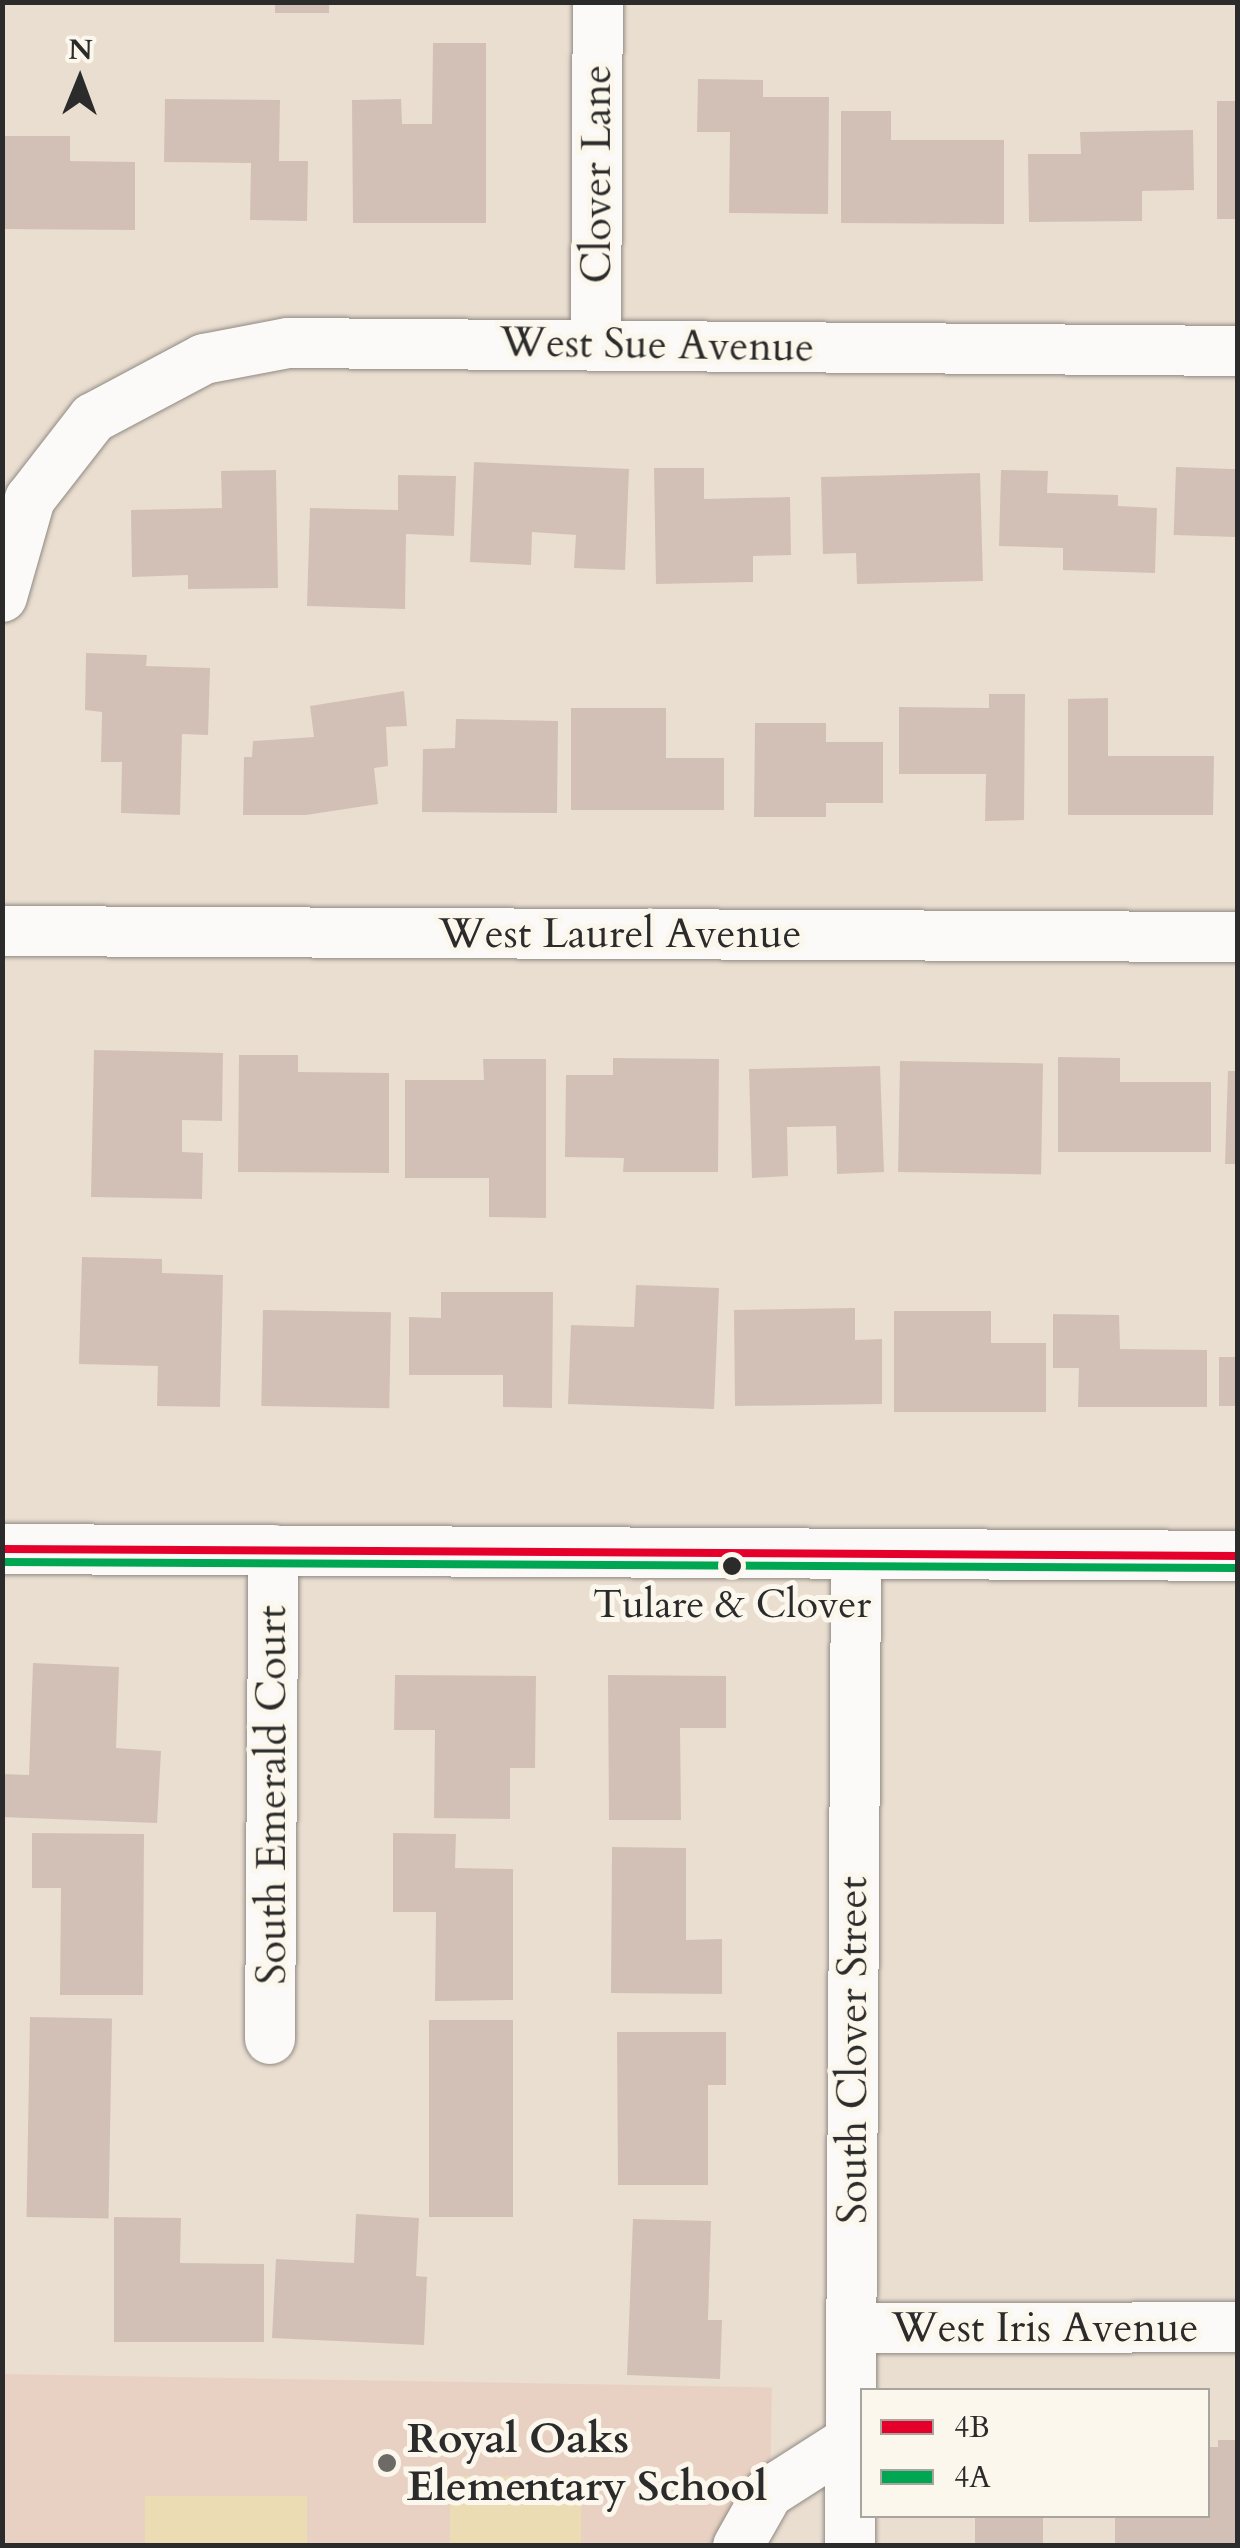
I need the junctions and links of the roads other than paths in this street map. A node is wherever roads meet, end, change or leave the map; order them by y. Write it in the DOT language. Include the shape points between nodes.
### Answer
graph roads {
  1 [pos="598,2"];
  2 [pos="596,344"];
  3 [pos="1238,351"];
  4 [pos="2,598"];
  5 [pos="2,931"];
  6 [pos="1238,937"];
  7 [pos="2,1549"];
  8 [pos="273,1550"];
  9 [pos="856,1554"];
  10 [pos="1238,1556"];
  11 [pos="270,2039"];
  12 [pos="1238,2327"];
  13 [pos="852,2328"];
  14 [pos="851,2440"];
  15 [pos="738,2546"];
  16 [pos="850,2546"];
  1 -- 2 [label="street, Clover Lane"];
  2 -- 3 [label="street, West Sue Avenue"];
  2 -- 4 [label="street, West Sue Avenue" via="288,342 204,359 92,418 30,499"];
  5 -- 6 [label="street, West Laurel Avenue"];
  7 -- 8 [label="street"];
  8 -- 9 [label="street"];
  8 -- 11 [label="street, South Emerald Court"];
  9 -- 10 [label="street"];
  9 -- 13 [label="street, South Clover Street"];
  12 -- 13 [label="street, West Iris Avenue"];
  13 -- 14 [label="street, South Clover Street"];
  14 -- 15 [label="street" via="768,2493"];
  14 -- 16 [label="street, South Clover Street"];
}
